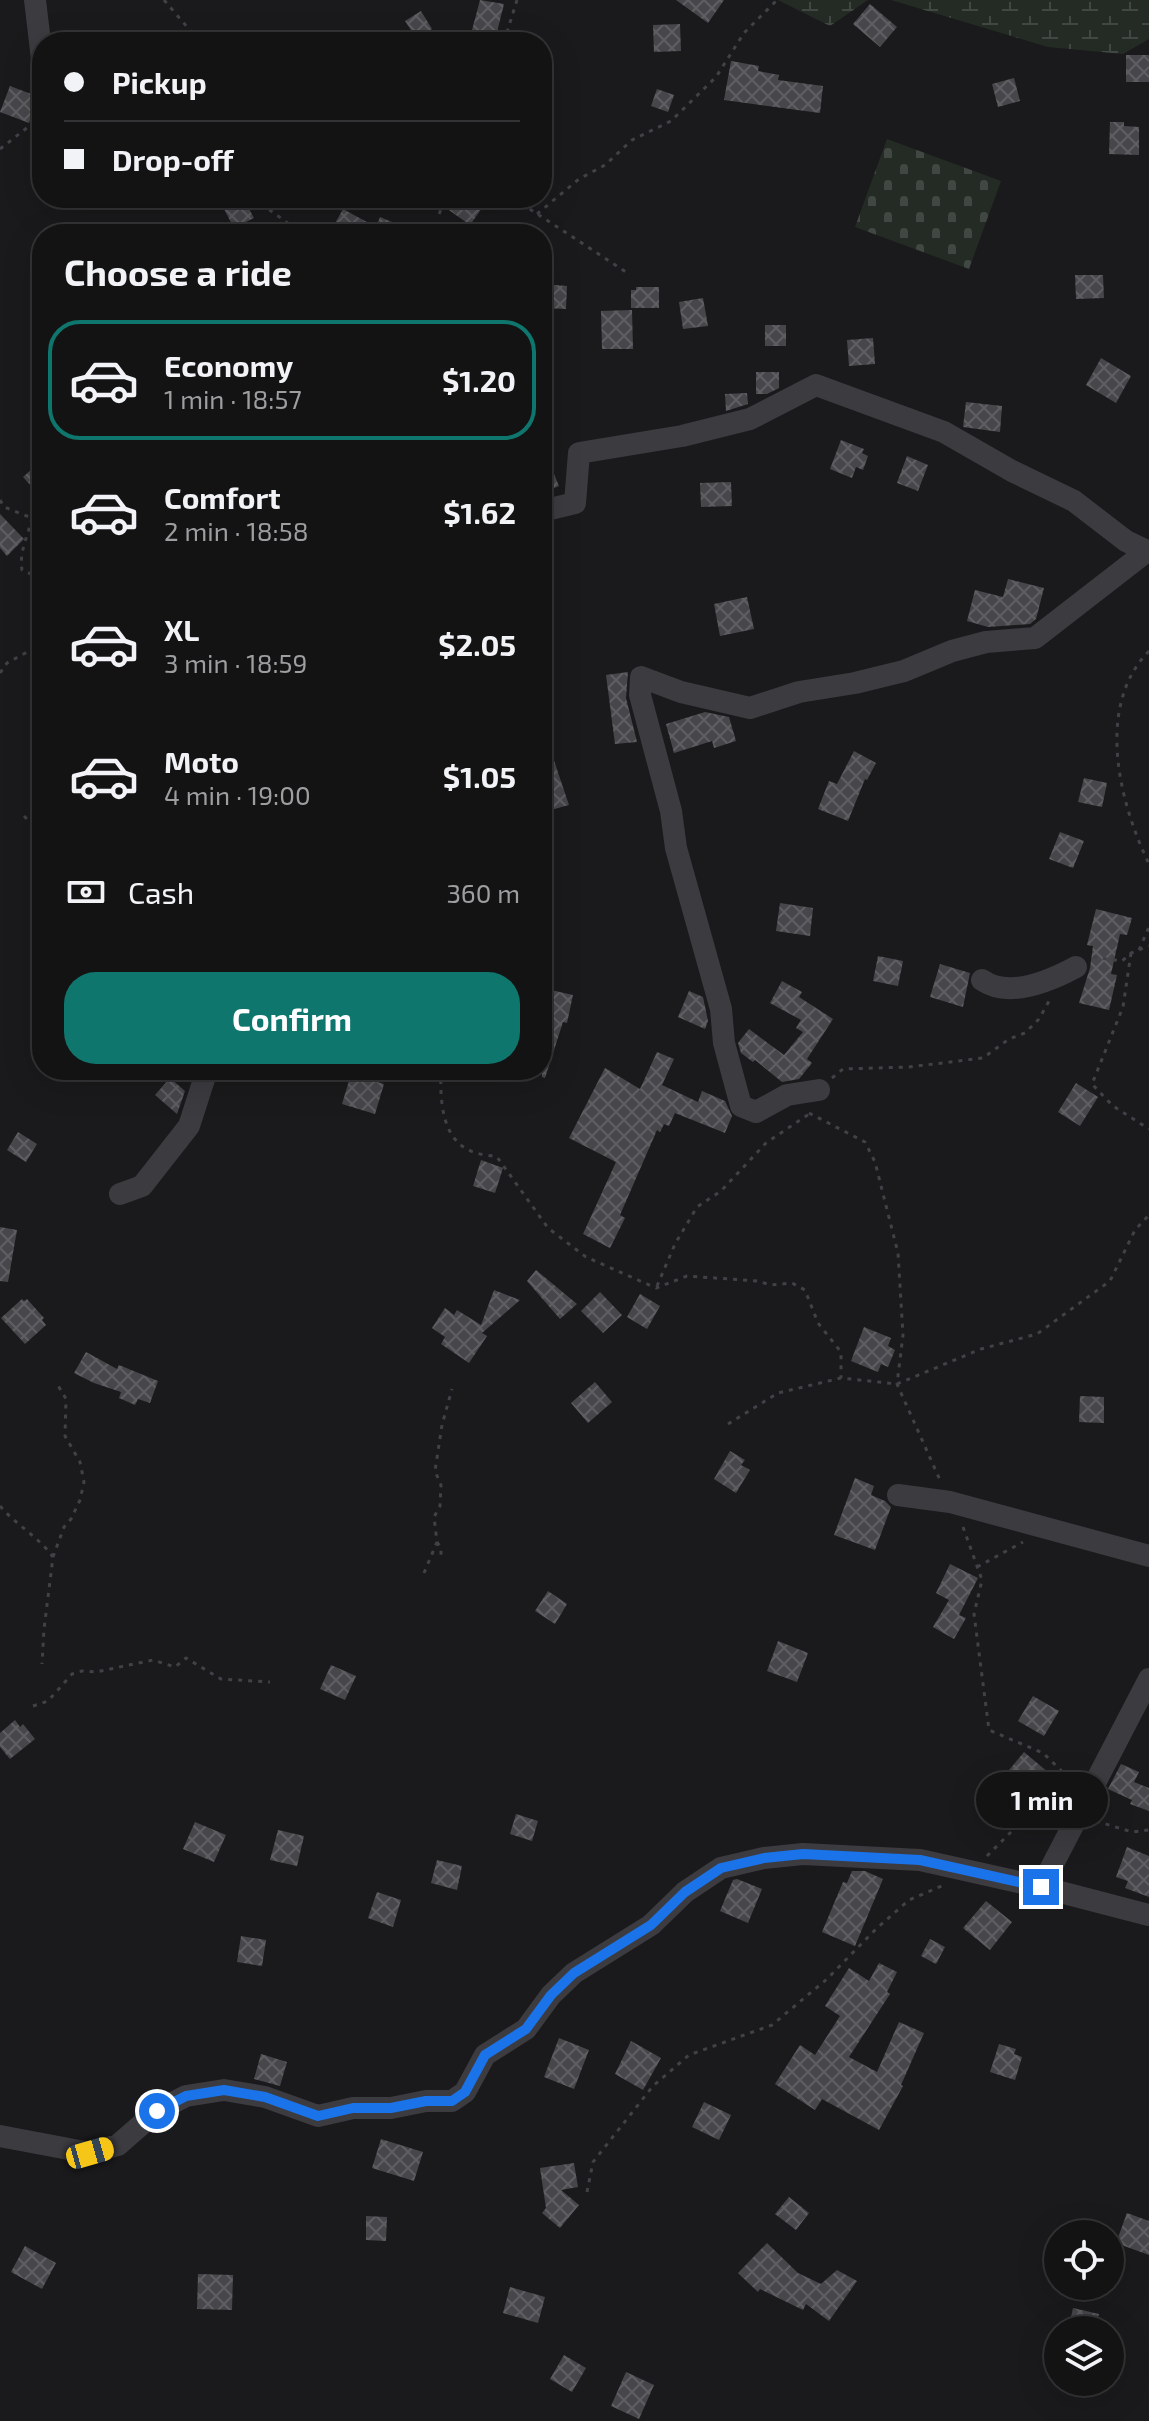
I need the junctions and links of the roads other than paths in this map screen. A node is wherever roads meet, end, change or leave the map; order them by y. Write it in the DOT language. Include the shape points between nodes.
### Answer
graph roads {
  1 [pos="35,0"];
  2 [pos="39,32"];
  3 [pos="552,509"];
  4 [pos="1148,552"];
  5 [pos="1076,967"];
  6 [pos="982,980"];
  7 [pos="204,1080"];
  8 [pos="819,1090"];
  9 [pos="120,1194"];
  10 [pos="898,1495"];
  11 [pos="1149,1556"];
  12 [pos="1149,1679"];
  13 [pos="1041,1887"];
  14 [pos="1149,1915"];
  15 [pos="0,2136"];
  1 -- 2 [label="street"];
  3 -- 4 [label="street" via="575,503 579,453 750,419 816,385 944,432 1074,501"];
  4 -- 8 [label="street" via="1035,638 986,642 868,680 799,692 750,708 641,677 640,695 741,1106 756,1112 787,1095"];
  5 -- 6 [label="street" via="1048,983 991,987"];
  7 -- 9 [label="street" via="189,1126 142,1186"];
  10 -- 11 [label="street" via="954,1503"];
  12 -- 13 [label="street"];
  13 -- 14 [label="street"];
  13 -- 15 [label="street" via="920,1860 803,1854 721,1868 685,1892 651,1925 574,1973 526,2029 485,2055 465,2092 452,2101 353,2108 318,2116 265,2097 224,2090 186,2096 157,2111 118,2145 90,2153"];
}
